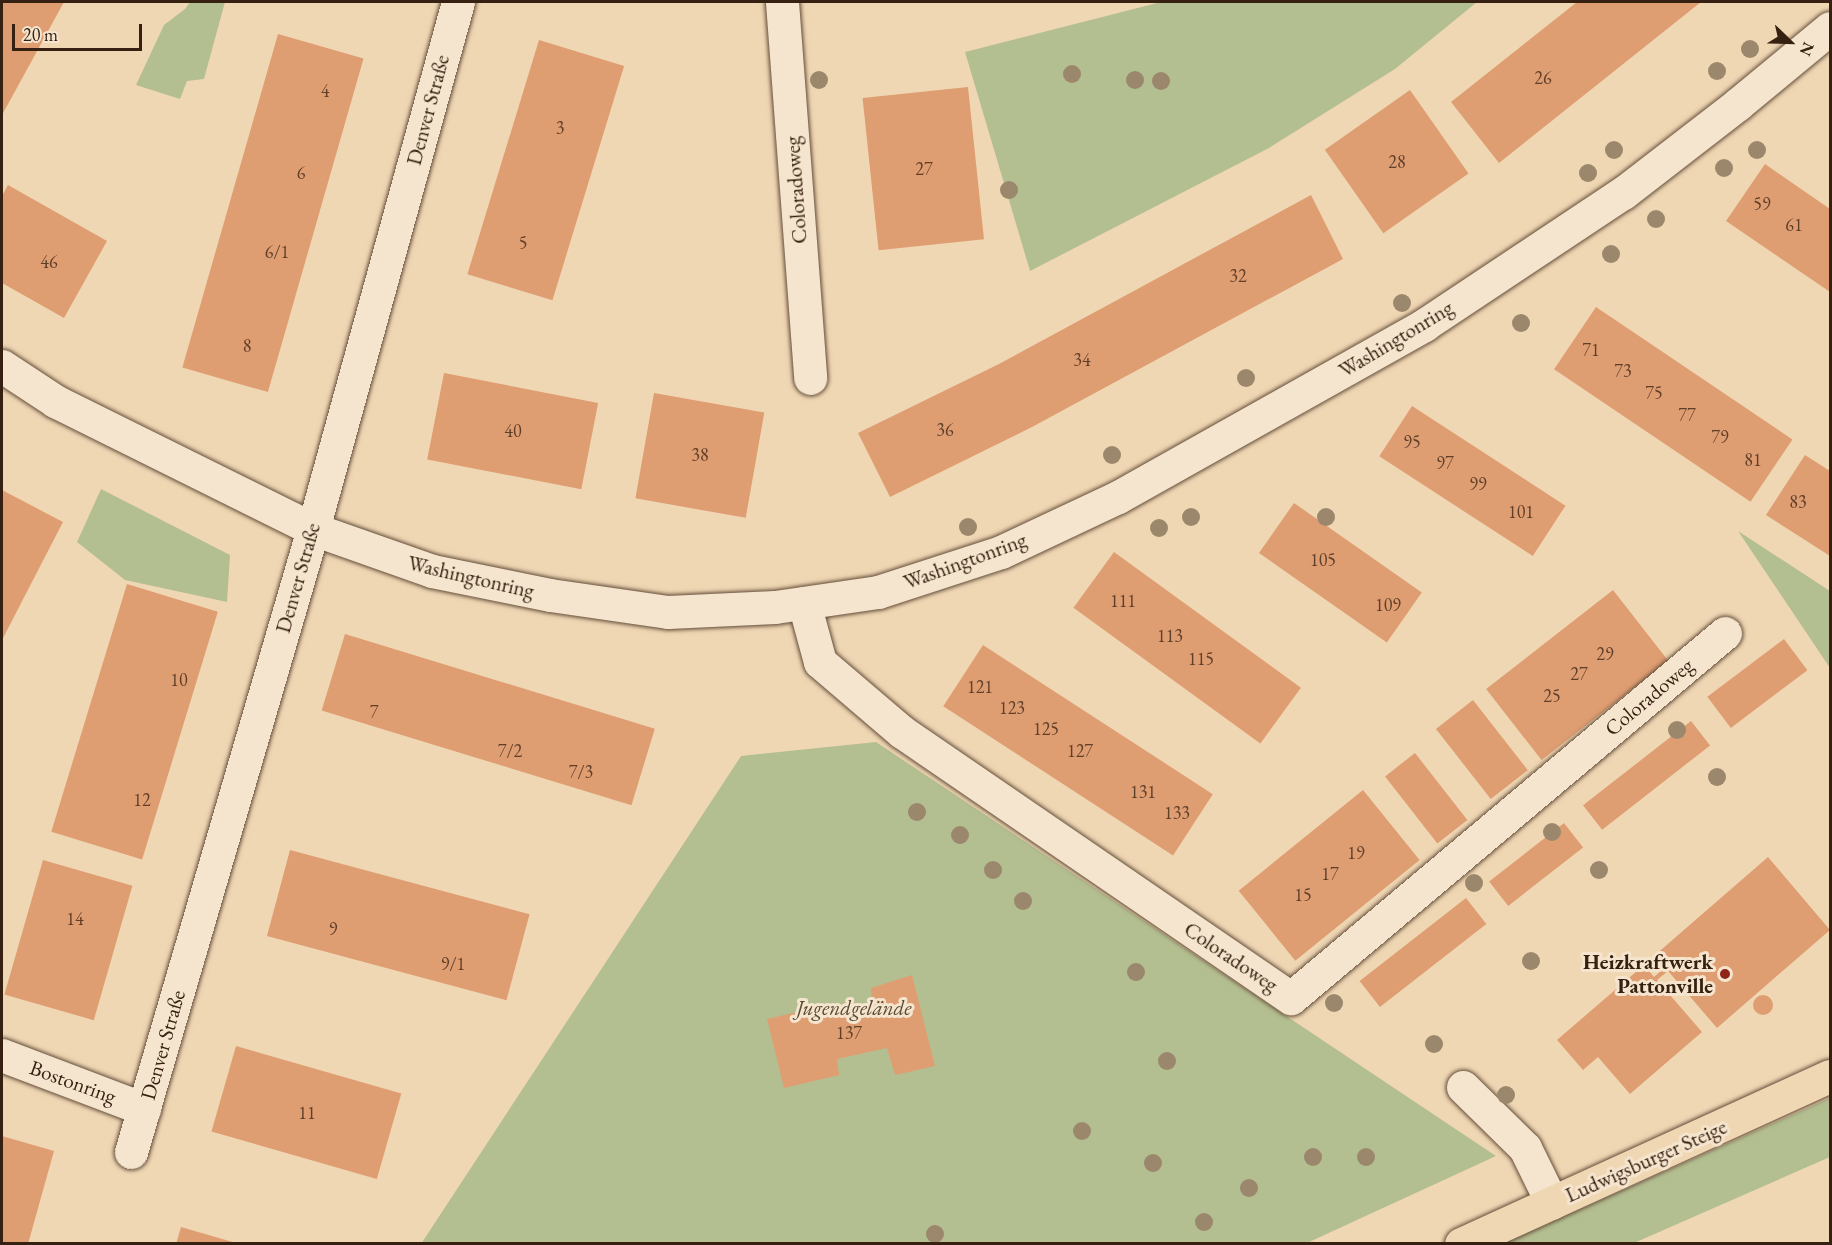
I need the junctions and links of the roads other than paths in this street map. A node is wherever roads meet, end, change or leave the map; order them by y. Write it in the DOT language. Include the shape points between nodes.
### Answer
graph roads {
  1 [pos="458,2"];
  2 [pos="782,2"];
  3 [pos="1830,28"];
  4 [pos="2,366"];
  5 [pos="810,378"];
  6 [pos="313,529"];
  7 [pos="804,603"];
  8 [pos="1725,633"];
  9 [pos="2,1055"];
  10 [pos="1830,1076"];
  11 [pos="1463,1087"];
  12 [pos="144,1108"];
  13 [pos="131,1152"];
  14 [pos="1552,1203"];
  15 [pos="1461,1244"];
  1 -- 6 [label="street, Denver Straße"];
  2 -- 5 [label="street, Coloradoweg"];
  3 -- 7 [label="street, Washingtonring" via="1623,193 1424,325 1159,475 1001,552 878,592"];
  4 -- 6 [label="street, Washingtonring" via="55,401"];
  6 -- 7 [label="street, Washingtonring" via="432,571 550,595 668,612"];
  6 -- 12 [label="street, Denver Straße"];
  7 -- 8 [label="street, Coloradoweg" via="820,662 902,732 1291,998"];
  9 -- 12 [label="street, Bostonring"];
  10 -- 14 [label="main road, Ludwigsburger Steige"];
  11 -- 14 [label="street" via="1525,1148"];
  12 -- 13 [label="street, Denver Straße"];
  14 -- 15 [label="main road, Ludwigsburger Steige"];
}
